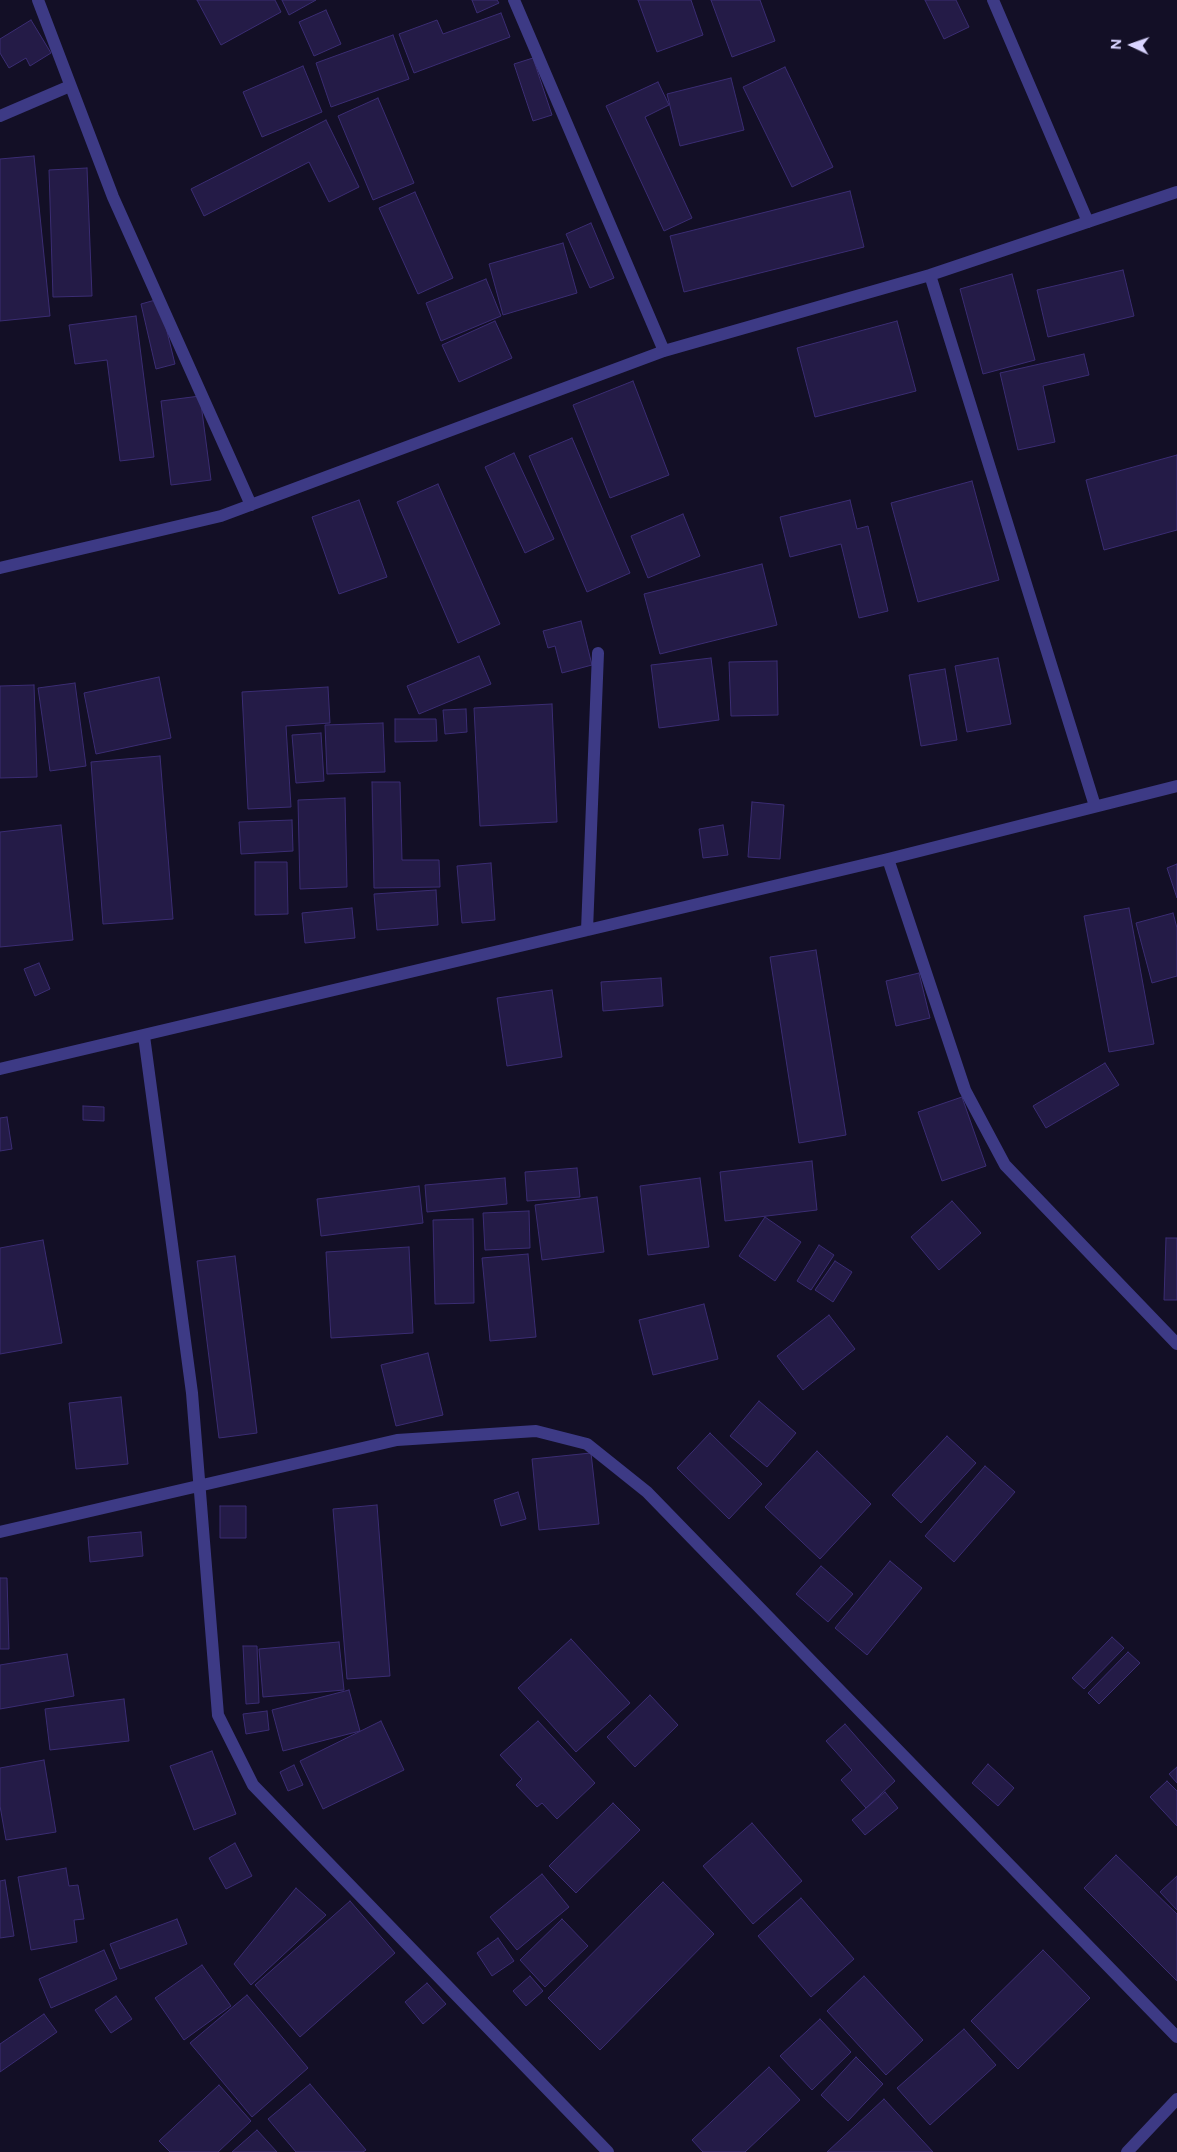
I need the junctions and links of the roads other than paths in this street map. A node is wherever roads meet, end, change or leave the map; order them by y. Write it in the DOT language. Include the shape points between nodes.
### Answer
graph roads {
  1 [pos="38,0"];
  2 [pos="514,0"];
  3 [pos="993,0"];
  4 [pos="70,86"];
  5 [pos="0,116"];
  6 [pos="1177,192"];
  7 [pos="1088,222"];
  8 [pos="930,275"];
  9 [pos="664,351"];
  10 [pos="251,504"];
  11 [pos="0,568"];
  12 [pos="598,654"];
  13 [pos="1177,786"];
  14 [pos="1096,806"];
  15 [pos="888,859"];
  16 [pos="587,930"];
  17 [pos="144,1036"];
  18 [pos="0,1069"];
  19 [pos="1177,1344"];
  20 [pos="200,1485"];
  21 [pos="0,1532"];
  22 [pos="1177,2037"];
  23 [pos="1177,2099"];
  24 [pos="608,2152"];
  25 [pos="1127,2152"];
  1 -- 4 [label="street"];
  2 -- 9 [label="street"];
  3 -- 7 [label="street"];
  4 -- 5 [label="street"];
  4 -- 10 [label="street" via="113,197"];
  6 -- 7 [label="street"];
  7 -- 8 [label="street"];
  8 -- 9 [label="street"];
  8 -- 14 [label="street"];
  9 -- 10 [label="street"];
  10 -- 11 [label="street" via="221,516"];
  12 -- 16 [label="street"];
  13 -- 14 [label="street"];
  14 -- 15 [label="street"];
  15 -- 16 [label="street"];
  15 -- 19 [label="street" via="965,1090 1005,1165"];
  16 -- 17 [label="street"];
  17 -- 18 [label="street"];
  17 -- 20 [label="street" via="192,1393"];
  20 -- 21 [label="street"];
  20 -- 22 [label="street" via="397,1440 536,1431 587,1444 647,1492"];
  20 -- 24 [label="street" via="218,1715 253,1785"];
  23 -- 25 [label="street"];
}
